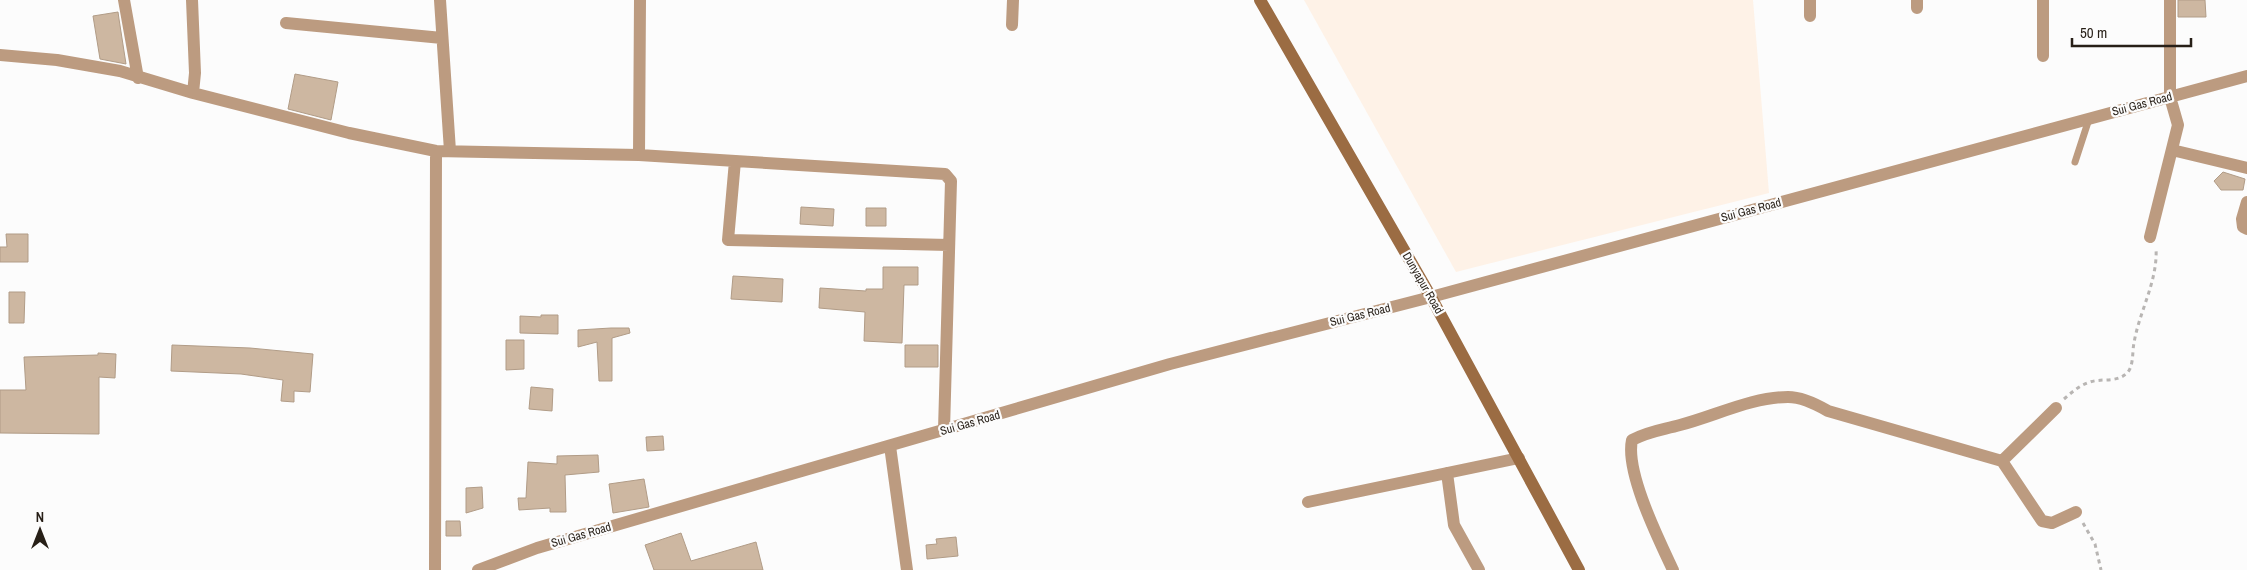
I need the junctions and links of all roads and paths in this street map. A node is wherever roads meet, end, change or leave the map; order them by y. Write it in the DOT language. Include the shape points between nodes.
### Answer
graph roads {
  1 [pos="124,0"];
  2 [pos="192,0"];
  3 [pos="440,0"];
  4 [pos="640,0"];
  5 [pos="1013,0"];
  6 [pos="1260,0"];
  7 [pos="1810,0"];
  8 [pos="2043,0"];
  9 [pos="2170,0"];
  10 [pos="1810,16"];
  11 [pos="286,23"];
  12 [pos="1012,25"];
  13 [pos="442,38"];
  14 [pos="0,56"];
  15 [pos="2043,56"];
  16 [pos="2247,76"];
  17 [pos="138,78"];
  18 [pos="193,93"];
  19 [pos="2170,97"];
  20 [pos="2090,118"];
  21 [pos="2172,150"];
  22 [pos="436,151"];
  23 [pos="450,151"];
  24 [pos="639,155"];
  25 [pos="735,161"];
  26 [pos="2074,162"];
  27 [pos="2247,168"];
  28 [pos="2247,202"];
  29 [pos="2247,229"];
  30 [pos="2150,237"];
  31 [pos="949,245"];
  32 [pos="1431,297"];
  33 [pos="2056,408"];
  34 [pos="944,430"];
  35 [pos="890,446"];
  36 [pos="1519,458"];
  37 [pos="2002,461"];
  38 [pos="1447,473"];
  39 [pos="1308,502"];
  40 [pos="2076,512"];
  41 [pos="435,570"];
  42 [pos="478,570"];
  43 [pos="908,570"];
  44 [pos="1479,570"];
  45 [pos="1579,570"];
  46 [pos="1673,570"];
  47 [pos="2101,570"];
  1 -- 17 [label="street"];
  2 -- 18 [label="street"];
  3 -- 13 [label="street"];
  4 -- 24 [label="street"];
  5 -- 12 [label="street"];
  6 -- 32 [label="street, Dunyapur Road"];
  7 -- 10 [label="street"];
  8 -- 15 [label="street"];
  9 -- 19 [label="street"];
  11 -- 13 [label="street"];
  13 -- 23 [label="street"];
  14 -- 17 [label="street" via="57,60"];
  16 -- 19 [label="street, Sui Gas Road"];
  17 -- 18 [label="street"];
  18 -- 22 [label="street" via="349,133"];
  19 -- 20 [label="street, Sui Gas Road"];
  19 -- 21 [label="street" via="2178,125"];
  20 -- 26 [label="lane"];
  20 -- 32 [label="street, Sui Gas Road"];
  21 -- 27 [label="street"];
  21 -- 30 [label="street"];
  22 -- 23 [label="street"];
  22 -- 41 [label="street"];
  23 -- 24 [label="street"];
  24 -- 25 [label="street"];
  25 -- 31 [label="street" via="945,174 951,181"];
  25 -- 31 [label="street" via="728,240"];
  28 -- 29 [label="street" via="2242,219 2243,227"];
  30 -- 33 [label="path" via="2156,247 2153,275 2128,372 2117,379 2090,382 2073,390"];
  31 -- 34 [label="street"];
  32 -- 34 [label="street, Sui Gas Road" via="1170,364"];
  32 -- 36 [label="street, Dunyapur Road"];
  33 -- 37 [label="street"];
  34 -- 35 [label="street, Sui Gas Road"];
  35 -- 42 [label="street, Sui Gas Road" via="537,548"];
  35 -- 43 [label="street"];
  36 -- 38 [label="street"];
  36 -- 45 [label="street, Dunyapur Road"];
  37 -- 40 [label="street" via="2042,521 2052,523"];
  37 -- 46 [label="street" via="1790,397 1768,398 1678,426 1648,431 1632,440 1630,451 1648,517"];
  38 -- 39 [label="street"];
  38 -- 44 [label="street" via="1454,525"];
  40 -- 47 [label="path" via="2095,544"];
}
